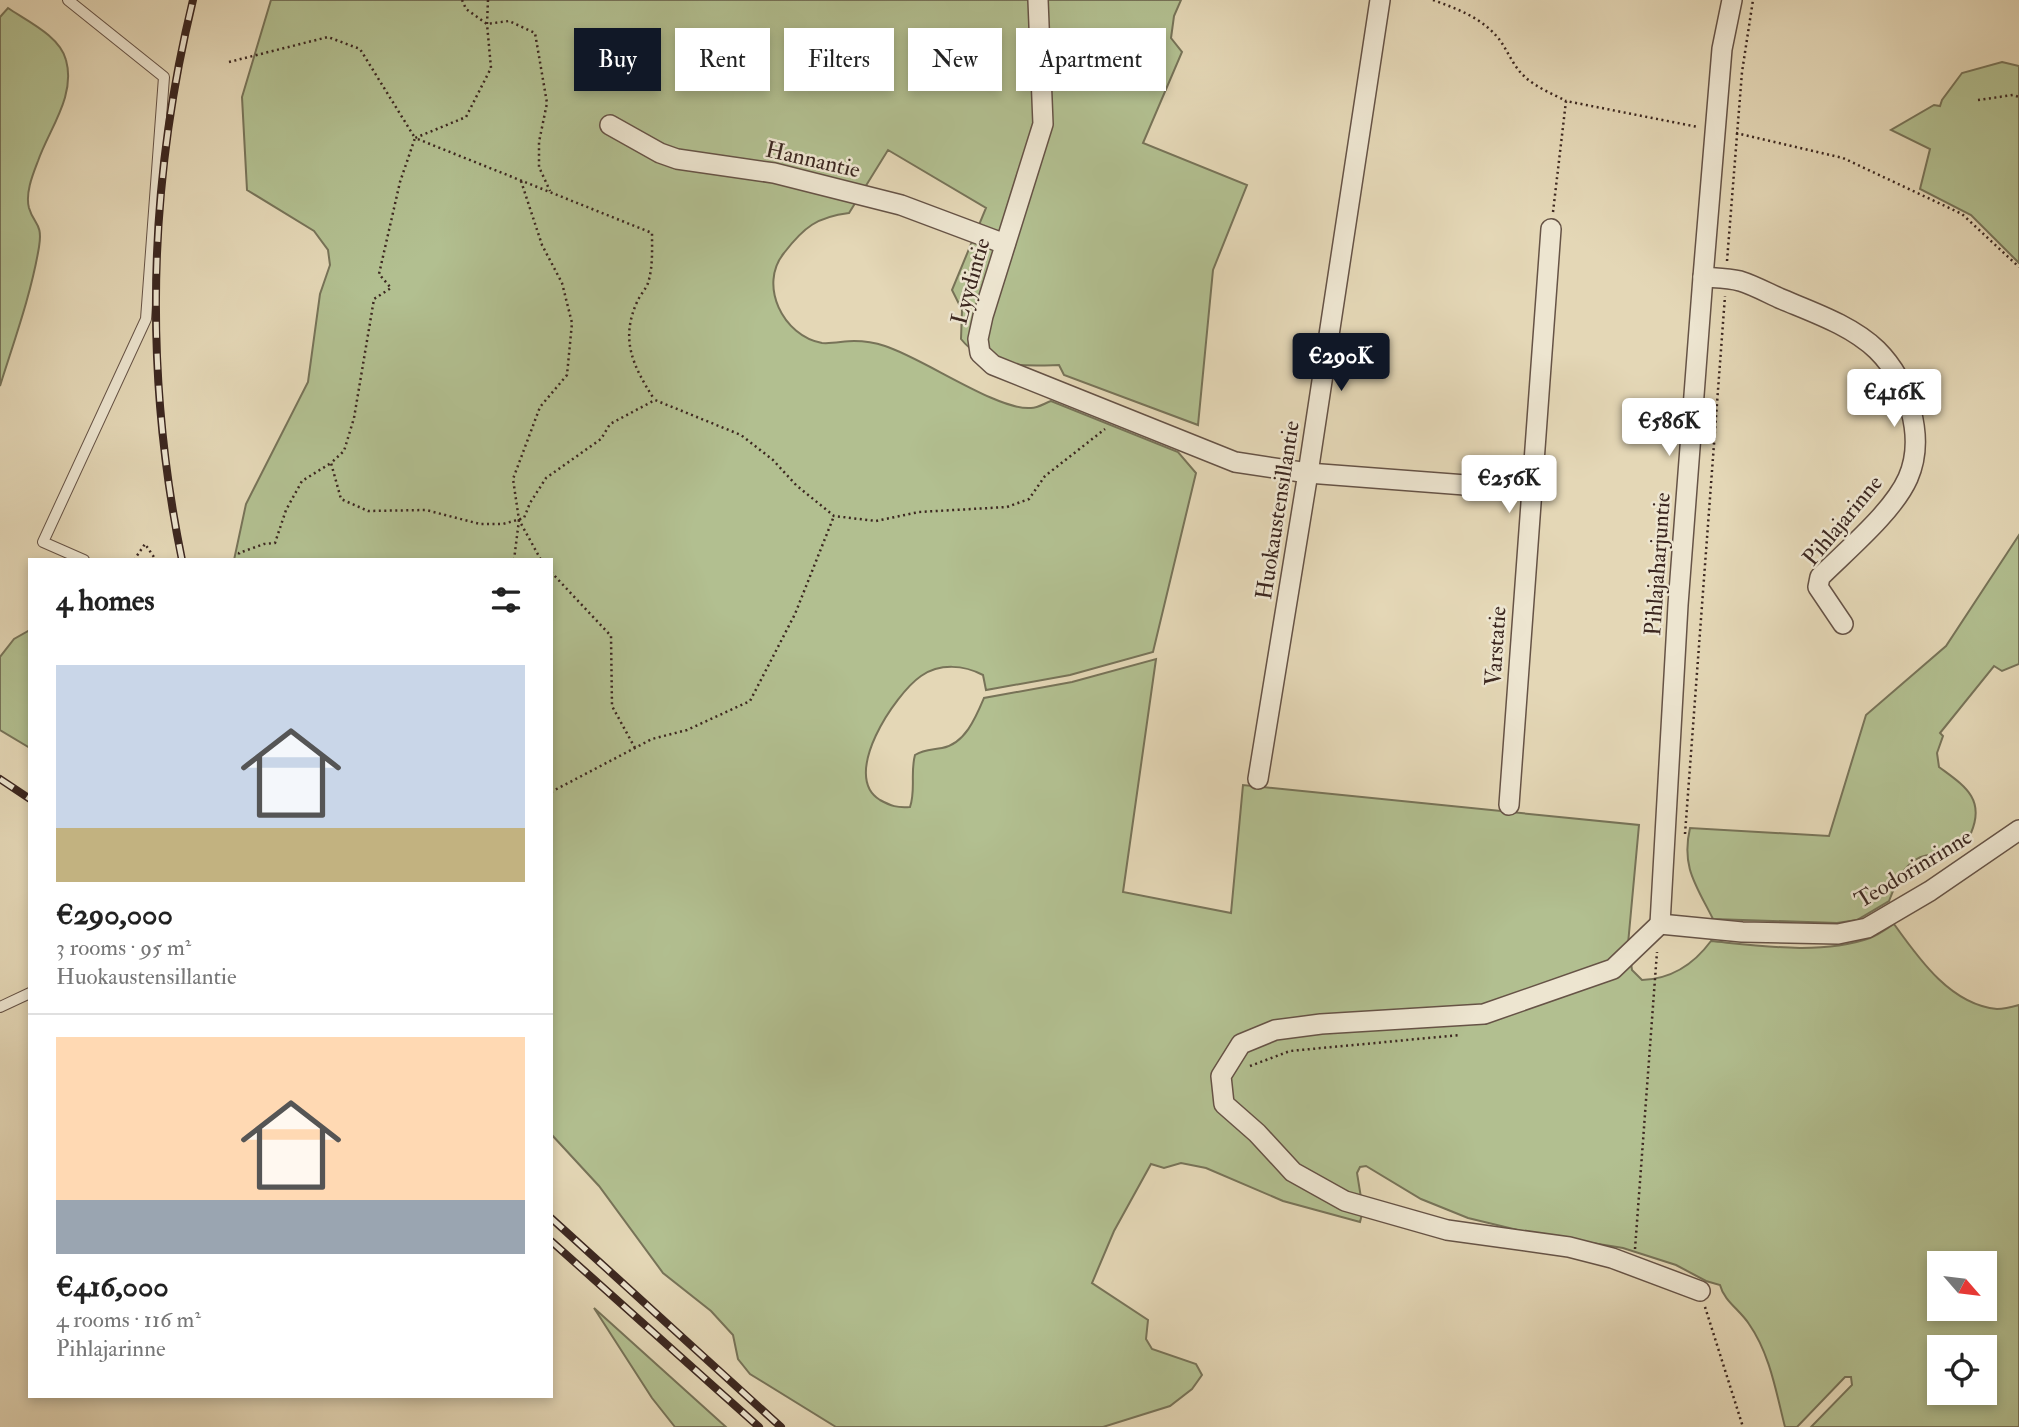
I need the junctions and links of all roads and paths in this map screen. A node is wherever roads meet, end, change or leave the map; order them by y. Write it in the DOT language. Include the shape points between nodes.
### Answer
graph roads {
  1 [pos="68,0"];
  2 [pos="463,0"];
  3 [pos="488,0"];
  4 [pos="1038,0"];
  5 [pos="1380,0"];
  6 [pos="1433,0"];
  7 [pos="1732,0"];
  8 [pos="1753,0"];
  9 [pos="487,24"];
  10 [pos="229,62"];
  11 [pos="2019,97"];
  12 [pos="1978,100"];
  13 [pos="1566,101"];
  14 [pos="610,125"];
  15 [pos="1700,127"];
  16 [pos="1736,133"];
  17 [pos="415,138"];
  18 [pos="521,181"];
  19 [pos="550,193"];
  20 [pos="1551,229"];
  21 [pos="1005,244"];
  22 [pos="2019,267"];
  23 [pos="1703,277"];
  24 [pos="1726,279"];
  25 [pos="655,400"];
  26 [pos="1122,417"];
  27 [pos="331,463"];
  28 [pos="1308,473"];
  29 [pos="1531,490"];
  30 [pos="834,516"];
  31 [pos="519,520"];
  32 [pos="79,558"];
  33 [pos="135,558"];
  34 [pos="155,558"];
  35 [pos="239,558"];
  36 [pos="514,558"];
  37 [pos="540,558"];
  38 [pos="553,574"];
  39 [pos="1843,624"];
  40 [pos="635,748"];
  41 [pos="1258,779"];
  42 [pos="553,791"];
  43 [pos="1508,805"];
  44 [pos="2019,830"];
  45 [pos="1685,836"];
  46 [pos="1660,924"];
  47 [pos="1650,957"];
  48 [pos="28,994"];
  49 [pos="0,1007"];
  50 [pos="1467,1034"];
  51 [pos="1221,1076"];
  52 [pos="1634,1266"];
  53 [pos="1700,1291"];
  54 [pos="1743,1427"];
  1 -- 32 [label="lane" via="163,76 146,318 43,542"];
  2 -- 9 [label="path" via="466,9"];
  3 -- 9 [label="path"];
  4 -- 21 [label="street, Lyydintie" via="1043,124"];
  5 -- 28 [label="street, Huokaustensillantie"];
  6 -- 13 [label="path" via="1483,23 1526,79"];
  7 -- 23 [label="street, Pihlajaharjuntie" via="1722,49"];
  8 -- 16 [label="path"];
  9 -- 17 [label="path" via="491,68 466,117"];
  9 -- 19 [label="path" via="509,22 535,33 547,103 538,142 539,167"];
  10 -- 17 [label="path" via="328,37 360,49"];
  11 -- 12 [label="path"];
  13 -- 15 [label="path"];
  13 -- 20 [label="path"];
  14 -- 21 [label="street, Hannantie" via="677,159 774,173 901,205"];
  16 -- 22 [label="path" via="1843,159 1962,214"];
  16 -- 24 [label="path"];
  17 -- 18 [label="path"];
  17 -- 27 [label="path" via="379,274 391,288 374,299 354,418 344,451"];
  18 -- 19 [label="path"];
  18 -- 31 [label="path" via="542,245 562,283 572,323 567,375 540,407 513,479"];
  19 -- 25 [label="path" via="652,233 648,284 627,337 640,377"];
  20 -- 29 [label="street, Varstatie"];
  21 -- 26 [label="street, Lyydintie" via="983,316 980,353 993,365"];
  23 -- 24 [label="street, Pihlajarinne"];
  23 -- 46 [label="street, Pihlajaharjuntie"];
  24 -- 39 [label="street, Pihlajarinne" via="1827,318 1862,338 1878,352 1904,391 1916,443 1907,480 1875,522 1820,577 1818,587"];
  24 -- 45 [label="path"];
  25 -- 30 [label="path" via="741,435"];
  25 -- 31 [label="path" via="610,425 601,439 546,478"];
  26 -- 28 [label="street, Lyydintie" via="1236,462"];
  26 -- 30 [label="path" via="1059,463 1029,499 1007,507 919,512 876,521"];
  27 -- 31 [label="path" via="341,499 368,510 426,510 480,524"];
  27 -- 35 [label="path" via="302,481 275,544 239,553"];
  28 -- 29 [label="street"];
  28 -- 41 [label="street, Huokaustensillantie"];
  29 -- 43 [label="street, Varstatie"];
  30 -- 40 [label="path" via="795,614 750,701"];
  31 -- 36 [label="path"];
  31 -- 37 [label="path"];
  33 -- 34 [label="path" via="145,544"];
  38 -- 40 [label="path" via="611,636 611,706"];
  40 -- 42 [label="path"];
  44 -- 46 [label="street, Teodorinrinne" via="1867,928 1838,933 1742,932"];
  46 -- 51 [label="street" via="1613,969 1484,1014 1276,1030 1241,1044"];
  47 -- 52 [label="path" via="1658,948"];
  48 -- 49 [label="lane"];
  50 -- 51 [label="path" via="1290,1051"];
  51 -- 52 [label="street" via="1224,1104 1293,1172 1345,1201 1447,1230 1569,1247"];
  52 -- 53 [label="street"];
  53 -- 54 [label="path"];
}
